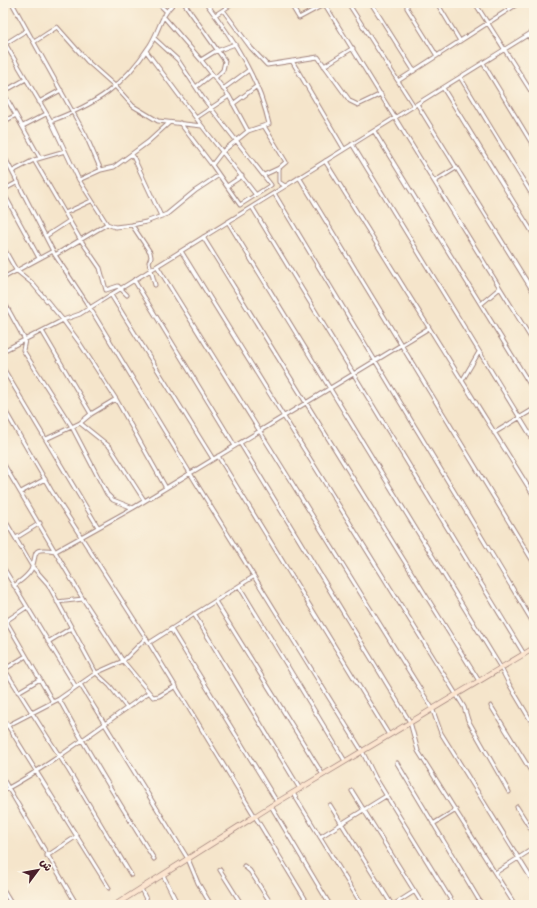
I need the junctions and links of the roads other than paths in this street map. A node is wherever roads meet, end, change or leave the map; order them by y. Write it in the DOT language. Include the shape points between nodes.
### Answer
graph roads {
  1 [pos="12,3"];
  2 [pos="158,3"];
  3 [pos="174,3"];
  4 [pos="184,3"];
  5 [pos="206,3"];
  6 [pos="234,3"];
  7 [pos="290,3"];
  8 [pos="325,3"];
  9 [pos="348,3"];
  10 [pos="371,3"];
  11 [pos="407,3"];
  12 [pos="437,3"];
  13 [pos="475,3"];
  14 [pos="506,3"];
  15 [pos="519,3"];
  16 [pos="510,9"];
  17 [pos="223,10"];
  18 [pos="166,12"];
  19 [pos="215,14"];
  20 [pos="163,16"];
  21 [pos="488,23"];
  22 [pos="27,30"];
  23 [pos="534,31"];
  24 [pos="528,35"];
  25 [pos="154,38"];
  26 [pos="3,40"];
  27 [pos="460,41"];
  28 [pos="34,42"];
  29 [pos="4,44"];
  30 [pos="235,44"];
  31 [pos="534,44"];
  32 [pos="353,48"];
  33 [pos="504,49"];
  34 [pos="218,50"];
  35 [pos="146,51"];
  36 [pos="437,56"];
  37 [pos="201,60"];
  38 [pos="292,61"];
  39 [pos="483,63"];
  40 [pos="324,66"];
  41 [pos="249,70"];
  42 [pos="414,71"];
  43 [pos="212,74"];
  44 [pos="460,77"];
  45 [pos="215,78"];
  46 [pos="26,79"];
  47 [pos="398,81"];
  48 [pos="115,86"];
  49 [pos="257,86"];
  50 [pos="196,87"];
  51 [pos="443,88"];
  52 [pos="223,89"];
  53 [pos="60,90"];
  54 [pos="3,92"];
  55 [pos="381,94"];
  56 [pos="229,96"];
  57 [pos="534,96"];
  58 [pos="39,102"];
  59 [pos="233,104"];
  60 [pos="415,105"];
  61 [pos="212,108"];
  62 [pos="73,112"];
  63 [pos="46,114"];
  64 [pos="16,115"];
  65 [pos="396,117"];
  66 [pos="196,118"];
  67 [pos="3,122"];
  68 [pos="51,122"];
  69 [pos="169,123"];
  70 [pos="180,124"];
  71 [pos="23,126"];
  72 [pos="202,126"];
  73 [pos="264,126"];
  74 [pos="248,131"];
  75 [pos="374,131"];
  76 [pos="238,140"];
  77 [pos="352,144"];
  78 [pos="534,147"];
  79 [pos="344,149"];
  80 [pos="64,151"];
  81 [pos="222,152"];
  82 [pos="3,154"];
  83 [pos="132,154"];
  84 [pos="40,158"];
  85 [pos="34,160"];
  86 [pos="325,161"];
  87 [pos="212,165"];
  88 [pos="279,168"];
  89 [pos="456,168"];
  90 [pos="101,170"];
  91 [pos="13,171"];
  92 [pos="264,174"];
  93 [pos="219,176"];
  94 [pos="242,176"];
  95 [pos="299,177"];
  96 [pos="79,180"];
  97 [pos="435,181"];
  98 [pos="18,182"];
  99 [pos="227,186"];
  100 [pos="285,186"];
  101 [pos="3,191"];
  102 [pos="274,193"];
  103 [pos="256,195"];
  104 [pos="534,198"];
  105 [pos="92,201"];
  106 [pos="252,207"];
  107 [pos="64,213"];
  108 [pos="161,216"];
  109 [pos="69,221"];
  110 [pos="228,222"];
  111 [pos="107,224"];
  112 [pos="132,226"];
  113 [pos="534,235"];
  114 [pos="46,236"];
  115 [pos="203,237"];
  116 [pos="80,239"];
  117 [pos="3,247"];
  118 [pos="181,251"];
  119 [pos="54,253"];
  120 [pos="39,258"];
  121 [pos="157,266"];
  122 [pos="152,269"];
  123 [pos="16,270"];
  124 [pos="3,278"];
  125 [pos="134,280"];
  126 [pos="155,285"];
  127 [pos="121,288"];
  128 [pos="500,288"];
  129 [pos="534,293"];
  130 [pos="111,294"];
  131 [pos="127,296"];
  132 [pos="3,300"];
  133 [pos="480,304"];
  134 [pos="90,308"];
  135 [pos="63,320"];
  136 [pos="429,328"];
  137 [pos="42,331"];
  138 [pos="25,340"];
  139 [pos="534,343"];
  140 [pos="401,345"];
  141 [pos="3,351"];
  142 [pos="479,352"];
  143 [pos="375,361"];
  144 [pos="3,368"];
  145 [pos="354,374"];
  146 [pos="462,381"];
  147 [pos="330,388"];
  148 [pos="534,391"];
  149 [pos="116,399"];
  150 [pos="306,403"];
  151 [pos="3,406"];
  152 [pos="534,409"];
  153 [pos="91,414"];
  154 [pos="8,416"];
  155 [pos="284,417"];
  156 [pos="520,418"];
  157 [pos="3,419"];
  158 [pos="80,424"];
  159 [pos="72,427"];
  160 [pos="260,431"];
  161 [pos="494,433"];
  162 [pos="46,439"];
  163 [pos="534,441"];
  164 [pos="240,443"];
  165 [pos="235,446"];
  166 [pos="218,456"];
  167 [pos="213,459"];
  168 [pos="3,463"];
  169 [pos="190,473"];
  170 [pos="45,479"];
  171 [pos="166,488"];
  172 [pos="21,492"];
  173 [pos="534,496"];
  174 [pos="144,500"];
  175 [pos="133,508"];
  176 [pos="3,517"];
  177 [pos="40,523"];
  178 [pos="98,527"];
  179 [pos="82,536"];
  180 [pos="16,538"];
  181 [pos="56,551"];
  182 [pos="534,563"];
  183 [pos="32,566"];
  184 [pos="3,567"];
  185 [pos="253,577"];
  186 [pos="14,586"];
  187 [pos="239,586"];
  188 [pos="83,599"];
  189 [pos="215,601"];
  190 [pos="57,602"];
  191 [pos="27,607"];
  192 [pos="194,614"];
  193 [pos="3,616"];
  194 [pos="6,621"];
  195 [pos="534,624"];
  196 [pos="71,628"];
  197 [pos="171,629"];
  198 [pos="146,638"];
  199 [pos="48,642"];
  200 [pos="149,643"];
  201 [pos="534,648"];
  202 [pos="524,654"];
  203 [pos="26,656"];
  204 [pos="123,661"];
  205 [pos="4,668"];
  206 [pos="501,668"];
  207 [pos="96,673"];
  208 [pos="40,679"];
  209 [pos="479,681"];
  210 [pos="80,684"];
  211 [pos="176,686"];
  212 [pos="76,687"];
  213 [pos="18,692"];
  214 [pos="148,693"];
  215 [pos="456,694"];
  216 [pos="59,700"];
  217 [pos="53,702"];
  218 [pos="491,706"];
  219 [pos="127,708"];
  220 [pos="432,708"];
  221 [pos="31,712"];
  222 [pos="3,718"];
  223 [pos="410,722"];
  224 [pos="105,724"];
  225 [pos="8,725"];
  226 [pos="534,726"];
  227 [pos="3,728"];
  228 [pos="389,734"];
  229 [pos="82,741"];
  230 [pos="362,751"];
  231 [pos="60,756"];
  232 [pos="345,761"];
  233 [pos="397,764"];
  234 [pos="36,772"];
  235 [pos="323,775"];
  236 [pos="534,776"];
  237 [pos="3,779"];
  238 [pos="9,788"];
  239 [pos="300,789"];
  240 [pos="352,791"];
  241 [pos="3,792"];
  242 [pos="509,792"];
  243 [pos="293,793"];
  244 [pos="386,796"];
  245 [pos="277,802"];
  246 [pos="330,805"];
  247 [pos="271,806"];
  248 [pos="517,807"];
  249 [pos="364,810"];
  250 [pos="456,810"];
  251 [pos="255,816"];
  252 [pos="342,824"];
  253 [pos="433,824"];
  254 [pos="534,834"];
  255 [pos="77,836"];
  256 [pos="320,837"];
  257 [pos="534,848"];
  258 [pos="47,856"];
  259 [pos="519,858"];
  260 [pos="154,859"];
  261 [pos="188,859"];
  262 [pos="244,866"];
  263 [pos="220,870"];
  264 [pos="495,873"];
  265 [pos="131,875"];
  266 [pos="163,875"];
  267 [pos="534,883"];
  268 [pos="108,888"];
  269 [pos="141,889"];
  270 [pos="3,890"];
  271 [pos="415,891"];
  272 [pos="12,905"];
  273 [pos="77,905"];
  274 [pos="115,905"];
  275 [pos="149,905"];
  276 [pos="178,905"];
  277 [pos="212,905"];
  278 [pos="242,905"];
  279 [pos="272,905"];
  280 [pos="310,905"];
  281 [pos="330,905"];
  282 [pos="362,905"];
  283 [pos="393,905"];
  284 [pos="423,905"];
  285 [pos="454,905"];
  286 [pos="482,905"];
  287 [pos="515,905"];
  1 -- 22 [label="street"];
  2 -- 18 [label="street"];
  3 -- 18 [label="street"];
  4 -- 34 [label="street"];
  5 -- 19 [label="street"];
  6 -- 17 [label="street"];
  7 -- 8 [label="street" via="299,18"];
  8 -- 32 [label="street"];
  9 -- 47 [label="street"];
  10 -- 42 [label="street"];
  11 -- 36 [label="street" via="407,8"];
  12 -- 27 [label="street"];
  13 -- 21 [label="street"];
  14 -- 16 [label="street"];
  15 -- 16 [label="street"];
  16 -- 21 [label="street"];
  17 -- 19 [label="street"];
  17 -- 38 [label="street" via="250,48 267,65"];
  18 -- 20 [label="street"];
  19 -- 30 [label="street"];
  20 -- 25 [label="street"];
  20 -- 37 [label="street"];
  21 -- 27 [label="street"];
  21 -- 33 [label="street"];
  22 -- 28 [label="street"];
  22 -- 29 [label="street"];
  23 -- 24 [label="street"];
  24 -- 31 [label="street"];
  24 -- 33 [label="street"];
  25 -- 35 [label="street"];
  25 -- 50 [label="street" via="178,60"];
  26 -- 29 [label="street"];
  27 -- 36 [label="street"];
  28 -- 48 [label="street" via="57,27 88,62"];
  28 -- 53 [label="street"];
  29 -- 46 [label="street"];
  30 -- 34 [label="street"];
  30 -- 41 [label="street"];
  32 -- 40 [label="street"];
  32 -- 55 [label="street"];
  33 -- 39 [label="street"];
  33 -- 57 [label="street"];
  34 -- 37 [label="street"];
  34 -- 45 [label="street" via="225,65"];
  35 -- 48 [label="street"];
  35 -- 66 [label="street"];
  36 -- 42 [label="street"];
  37 -- 43 [label="street"];
  38 -- 40 [label="street" via="318,57"];
  38 -- 79 [label="street"];
  39 -- 44 [label="street"];
  39 -- 78 [label="street"];
  40 -- 55 [label="street" via="350,101 358,105"];
  41 -- 49 [label="street"];
  41 -- 52 [label="street"];
  42 -- 47 [label="street"];
  43 -- 45 [label="street"];
  43 -- 50 [label="street"];
  44 -- 51 [label="street"];
  44 -- 104 [label="street"];
  45 -- 52 [label="street"];
  46 -- 54 [label="street"];
  46 -- 58 [label="street"];
  47 -- 60 [label="street"];
  48 -- 62 [label="street" via="101,98"];
  48 -- 69 [label="street" via="133,106 158,121"];
  49 -- 59 [label="street"];
  49 -- 73 [label="street" via="269,124"];
  50 -- 61 [label="street"];
  51 -- 60 [label="street"];
  51 -- 113 [label="street"];
  52 -- 56 [label="street"];
  53 -- 58 [label="street"];
  53 -- 62 [label="street"];
  54 -- 64 [label="street"];
  55 -- 65 [label="street"];
  56 -- 59 [label="street"];
  56 -- 61 [label="street"];
  58 -- 63 [label="street"];
  59 -- 74 [label="street"];
  60 -- 65 [label="street"];
  60 -- 89 [label="street"];
  61 -- 66 [label="street"];
  61 -- 76 [label="street"];
  62 -- 68 [label="street"];
  62 -- 90 [label="street"];
  63 -- 68 [label="street"];
  63 -- 71 [label="street"];
  64 -- 67 [label="street"];
  64 -- 71 [label="street"];
  65 -- 75 [label="street"];
  65 -- 97 [label="street"];
  66 -- 72 [label="street"];
  68 -- 80 [label="street"];
  69 -- 70 [label="street"];
  69 -- 83 [label="street"];
  70 -- 72 [label="street"];
  70 -- 87 [label="street"];
  71 -- 84 [label="street"];
  72 -- 81 [label="street"];
  73 -- 74 [label="street"];
  73 -- 88 [label="street" via="286,162"];
  74 -- 76 [label="street"];
  75 -- 77 [label="street"];
  75 -- 133 [label="street"];
  76 -- 81 [label="street"];
  76 -- 92 [label="street"];
  77 -- 79 [label="street"];
  77 -- 142 [label="street"];
  79 -- 86 [label="street"];
  80 -- 84 [label="street"];
  80 -- 96 [label="street"];
  81 -- 87 [label="street"];
  81 -- 94 [label="street"];
  82 -- 91 [label="street"];
  83 -- 90 [label="street" via="114,167"];
  83 -- 108 [label="street"];
  84 -- 85 [label="street"];
  85 -- 91 [label="street"];
  85 -- 107 [label="street"];
  86 -- 95 [label="street"];
  86 -- 136 [label="street"];
  87 -- 93 [label="street"];
  88 -- 92 [label="street"];
  88 -- 100 [label="street" via="279,182"];
  89 -- 97 [label="street"];
  89 -- 129 [label="street"];
  90 -- 96 [label="street"];
  91 -- 98 [label="street"];
  92 -- 103 [label="street" via="271,185"];
  93 -- 99 [label="street"];
  93 -- 108 [label="street"];
  94 -- 99 [label="street"];
  94 -- 103 [label="street"];
  95 -- 100 [label="street"];
  95 -- 140 [label="street"];
  96 -- 105 [label="street"];
  97 -- 128 [label="street"];
  98 -- 101 [label="street"];
  98 -- 114 [label="street"];
  99 -- 103 [label="street" via="240,205"];
  100 -- 102 [label="street"];
  101 -- 120 [label="street"];
  102 -- 106 [label="street"];
  102 -- 143 [label="street"];
  105 -- 107 [label="street"];
  105 -- 111 [label="street"];
  106 -- 110 [label="street"];
  106 -- 145 [label="street"];
  107 -- 109 [label="street"];
  108 -- 112 [label="street"];
  109 -- 114 [label="street"];
  109 -- 116 [label="street"];
  110 -- 115 [label="street"];
  110 -- 147 [label="street"];
  111 -- 112 [label="street" via="115,227"];
  111 -- 116 [label="street"];
  112 -- 122 [label="street" via="150,252 149,262"];
  114 -- 119 [label="street"];
  115 -- 118 [label="street"];
  115 -- 150 [label="street"];
  116 -- 119 [label="street"];
  116 -- 127 [label="street" via="100,268 106,290 118,286"];
  117 -- 123 [label="street"];
  118 -- 121 [label="street"];
  118 -- 155 [label="street"];
  119 -- 120 [label="street"];
  119 -- 134 [label="street"];
  120 -- 123 [label="street"];
  121 -- 122 [label="street"];
  121 -- 160 [label="street"];
  122 -- 125 [label="street"];
  122 -- 126 [label="street"];
  123 -- 124 [label="street"];
  123 -- 135 [label="street" via="32,283"];
  125 -- 127 [label="street"];
  125 -- 165 [label="street"];
  127 -- 130 [label="street"];
  127 -- 131 [label="street"];
  128 -- 133 [label="street"];
  128 -- 139 [label="street"];
  130 -- 134 [label="street"];
  130 -- 167 [label="street"];
  132 -- 138 [label="street"];
  133 -- 148 [label="street"];
  134 -- 135 [label="street"];
  134 -- 169 [label="street"];
  135 -- 137 [label="street"];
  135 -- 149 [label="street"];
  136 -- 140 [label="street"];
  136 -- 146 [label="street"];
  137 -- 138 [label="street"];
  137 -- 153 [label="street"];
  138 -- 141 [label="street"];
  138 -- 159 [label="street" via="24,350"];
  140 -- 143 [label="street"];
  140 -- 182 [label="street"];
  142 -- 146 [label="street"];
  142 -- 156 [label="street"];
  143 -- 145 [label="street"];
  143 -- 195 [label="street"];
  144 -- 162 [label="street"];
  145 -- 147 [label="street"];
  145 -- 202 [label="street"];
  146 -- 161 [label="street"];
  147 -- 150 [label="street"];
  147 -- 206 [label="street"];
  149 -- 153 [label="street"];
  149 -- 171 [label="street"];
  150 -- 155 [label="street"];
  150 -- 209 [label="street"];
  151 -- 154 [label="street"];
  152 -- 156 [label="street"];
  153 -- 158 [label="street"];
  154 -- 157 [label="street"];
  154 -- 170 [label="street"];
  155 -- 160 [label="street"];
  155 -- 215 [label="street"];
  156 -- 161 [label="street"];
  156 -- 163 [label="street"];
  158 -- 159 [label="street"];
  158 -- 174 [label="street" via="110,447"];
  159 -- 162 [label="street"];
  159 -- 175 [label="street" via="108,494 113,500"];
  160 -- 164 [label="street"];
  160 -- 220 [label="street"];
  161 -- 173 [label="street"];
  162 -- 178 [label="street"];
  164 -- 165 [label="street"];
  164 -- 223 [label="street"];
  165 -- 166 [label="street"];
  166 -- 167 [label="street"];
  166 -- 228 [label="street"];
  167 -- 169 [label="street"];
  168 -- 172 [label="street"];
  169 -- 171 [label="street"];
  169 -- 185 [label="street"];
  170 -- 172 [label="street"];
  170 -- 179 [label="street"];
  171 -- 174 [label="street"];
  172 -- 177 [label="street"];
  174 -- 175 [label="street"];
  175 -- 178 [label="street"];
  176 -- 180 [label="street"];
  177 -- 180 [label="street"];
  177 -- 181 [label="street"];
  178 -- 179 [label="street"];
  179 -- 181 [label="street"];
  179 -- 198 [label="street"];
  180 -- 183 [label="street"];
  181 -- 183 [label="street" via="41,549 34,556"];
  181 -- 188 [label="street"];
  183 -- 186 [label="street" via="29,574"];
  183 -- 190 [label="street" via="45,580"];
  184 -- 186 [label="street"];
  185 -- 187 [label="street"];
  185 -- 230 [label="street"];
  186 -- 191 [label="street"];
  187 -- 189 [label="street"];
  187 -- 232 [label="street"];
  188 -- 190 [label="street"];
  188 -- 204 [label="street"];
  189 -- 192 [label="street"];
  189 -- 235 [label="street"];
  190 -- 196 [label="street"];
  191 -- 194 [label="street"];
  191 -- 199 [label="street"];
  192 -- 197 [label="street"];
  192 -- 239 [label="street"];
  193 -- 194 [label="street"];
  194 -- 203 [label="street"];
  196 -- 199 [label="street"];
  196 -- 207 [label="street"];
  197 -- 200 [label="street"];
  197 -- 245 [label="street"];
  198 -- 200 [label="street"];
  198 -- 204 [label="street"];
  199 -- 212 [label="street"];
  200 -- 211 [label="street"];
  201 -- 202 [label="street"];
  202 -- 206 [label="street"];
  203 -- 205 [label="street"];
  203 -- 208 [label="street"];
  204 -- 207 [label="street"];
  204 -- 214 [label="street"];
  205 -- 213 [label="street"];
  206 -- 209 [label="street"];
  206 -- 226 [label="street"];
  207 -- 210 [label="street"];
  207 -- 219 [label="street"];
  208 -- 213 [label="street"];
  208 -- 217 [label="street"];
  209 -- 215 [label="street"];
  210 -- 212 [label="street"];
  210 -- 224 [label="street"];
  211 -- 214 [label="street" via="155,697"];
  211 -- 251 [label="street"];
  212 -- 216 [label="street"];
  213 -- 221 [label="street"];
  214 -- 219 [label="street"];
  215 -- 220 [label="street"];
  215 -- 242 [label="street"];
  216 -- 217 [label="street"];
  216 -- 229 [label="street"];
  217 -- 221 [label="street"];
  218 -- 236 [label="street"];
  219 -- 224 [label="street"];
  220 -- 223 [label="street"];
  220 -- 259 [label="street" via="441,733"];
  221 -- 225 [label="street"];
  221 -- 231 [label="street"];
  222 -- 225 [label="street"];
  223 -- 228 [label="street"];
  223 -- 250 [label="street" via="418,751"];
  224 -- 229 [label="street"];
  224 -- 261 [label="street"];
  225 -- 227 [label="street"];
  225 -- 234 [label="street"];
  228 -- 230 [label="street"];
  229 -- 231 [label="street"];
  229 -- 260 [label="street"];
  230 -- 232 [label="street"];
  230 -- 244 [label="street"];
  231 -- 234 [label="street"];
  231 -- 265 [label="street"];
  232 -- 235 [label="street"];
  233 -- 253 [label="street"];
  234 -- 238 [label="street"];
  234 -- 255 [label="street"];
  235 -- 239 [label="street"];
  237 -- 238 [label="street"];
  238 -- 241 [label="street"];
  238 -- 258 [label="street"];
  239 -- 243 [label="street"];
  240 -- 249 [label="street"];
  243 -- 245 [label="street"];
  243 -- 256 [label="street"];
  244 -- 249 [label="street"];
  244 -- 285 [label="street"];
  245 -- 247 [label="street"];
  246 -- 252 [label="street"];
  247 -- 251 [label="street"];
  247 -- 281 [label="street"];
  248 -- 254 [label="street"];
  249 -- 252 [label="street"];
  249 -- 271 [label="street"];
  250 -- 253 [label="street"];
  250 -- 264 [label="street"];
  251 -- 261 [label="street"];
  251 -- 280 [label="street"];
  252 -- 256 [label="street"];
  252 -- 283 [label="street"];
  253 -- 286 [label="street"];
  255 -- 258 [label="street"];
  255 -- 268 [label="street"];
  256 -- 282 [label="street"];
  257 -- 259 [label="street"];
  258 -- 273 [label="street"];
  259 -- 264 [label="street"];
  259 -- 267 [label="street"];
  261 -- 266 [label="street"];
  261 -- 277 [label="street" via="198,883"];
  262 -- 279 [label="street"];
  263 -- 278 [label="street"];
  264 -- 287 [label="street"];
  266 -- 269 [label="street"];
  266 -- 276 [label="street"];
  269 -- 274 [label="street"];
  269 -- 275 [label="street"];
  270 -- 272 [label="street"];
  271 -- 283 [label="street"];
  271 -- 284 [label="street"];
}
